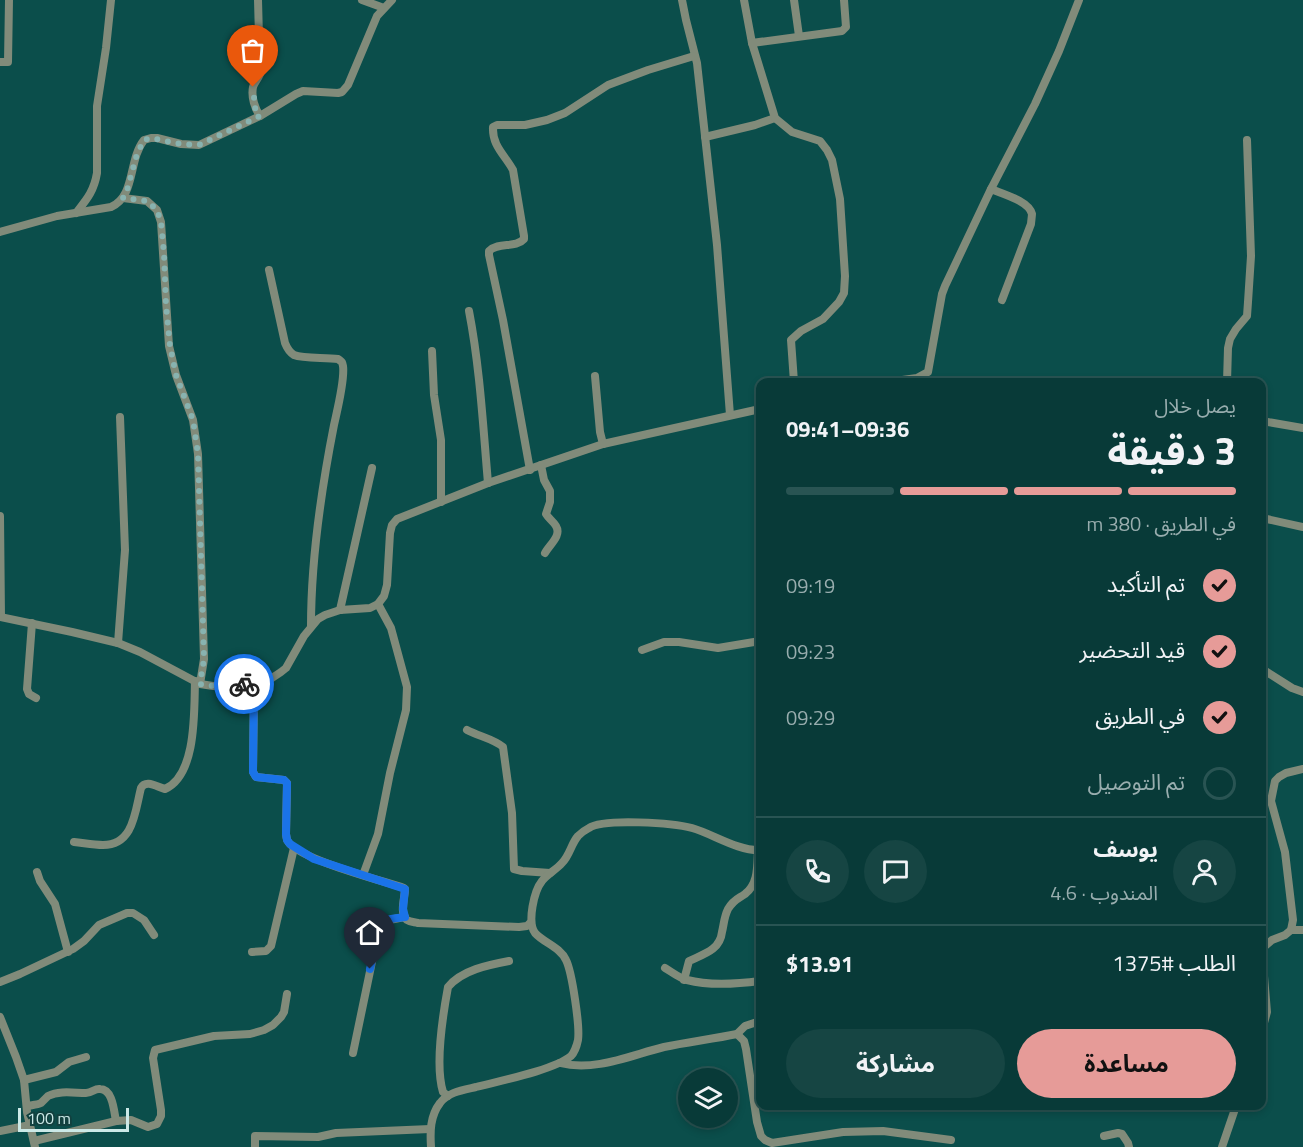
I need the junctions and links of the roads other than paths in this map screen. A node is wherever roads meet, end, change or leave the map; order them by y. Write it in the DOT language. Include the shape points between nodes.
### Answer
graph roads {
  1 [pos="9,0"];
  2 [pos="111,0"];
  3 [pos="258,0"];
  4 [pos="362,0"];
  5 [pos="392,0"];
  6 [pos="682,0"];
  7 [pos="744,0"];
  8 [pos="794,0"];
  9 [pos="844,0"];
  10 [pos="1079,0"];
  11 [pos="384,8"];
  12 [pos="799,36"];
  13 [pos="752,43"];
  14 [pos="694,56"];
  15 [pos="0,62"];
  16 [pos="260,116"];
  17 [pos="775,118"];
  18 [pos="705,136"];
  19 [pos="1246,140"];
  20 [pos="992,189"];
  21 [pos="123,198"];
  22 [pos="76,213"];
  23 [pos="0,232"];
  24 [pos="269,270"];
  25 [pos="1002,300"];
  26 [pos="469,311"];
  27 [pos="432,351"];
  28 [pos="595,376"];
  29 [pos="794,378"];
  30 [pos="916,378"];
  31 [pos="1227,378"];
  32 [pos="756,410"];
  33 [pos="730,416"];
  34 [pos="120,417"];
  35 [pos="1266,422"];
  36 [pos="1303,428"];
  37 [pos="603,444"];
  38 [pos="540,465"];
  39 [pos="372,468"];
  40 [pos="530,470"];
  41 [pos="488,483"];
  42 [pos="441,502"];
  43 [pos="0,516"];
  44 [pos="1266,519"];
  45 [pos="1303,527"];
  46 [pos="545,553"];
  47 [pos="378,604"];
  48 [pos="340,610"];
  49 [pos="1,617"];
  50 [pos="32,623"];
  51 [pos="311,626"];
  52 [pos="756,642"];
  53 [pos="118,643"];
  54 [pos="642,650"];
  55 [pos="1266,672"];
  56 [pos="198,683"];
  57 [pos="254,683"];
  58 [pos="1303,692"];
  59 [pos="36,698"];
  60 [pos="466,730"];
  61 [pos="1303,769"];
  62 [pos="74,842"];
  63 [pos="294,848"];
  64 [pos="756,850"];
  65 [pos="37,872"];
  66 [pos="551,873"];
  67 [pos="756,873"];
  68 [pos="363,875"];
  69 [pos="405,917"];
  70 [pos="531,921"];
  71 [pos="1291,930"];
  72 [pos="1303,930"];
  73 [pos="154,935"];
  74 [pos="1272,940"];
  75 [pos="1266,942"];
  76 [pos="1266,945"];
  77 [pos="68,952"];
  78 [pos="252,952"];
  79 [pos="508,960"];
  80 [pos="665,968"];
  81 [pos="684,980"];
  82 [pos="756,981"];
  83 [pos="0,982"];
  84 [pos="286,994"];
  85 [pos="0,1017"];
  86 [pos="756,1022"];
  87 [pos="737,1034"];
  88 [pos="353,1053"];
  89 [pos="86,1058"];
  90 [pos="560,1062"];
  91 [pos="24,1080"];
  92 [pos="448,1096"];
  93 [pos="27,1106"];
  94 [pos="1235,1110"];
  95 [pos="116,1121"];
  96 [pos="30,1125"];
  97 [pos="430,1129"];
  98 [pos="0,1131"];
  99 [pos="1104,1136"];
  100 [pos="951,1140"];
  101 [pos="34,1144"];
  102 [pos="255,1147"];
  103 [pos="431,1147"];
  104 [pos="1129,1147"];
  105 [pos="1222,1147"];
  1 -- 15 [label="street" via="8,62"];
  2 -- 22 [label="street" via="97,106 97,173 93,190"];
  3 -- 16 [label="street" via="260,74 253,87"];
  4 -- 11 [label="street"];
  5 -- 11 [label="street"];
  6 -- 14 [label="street"];
  7 -- 13 [label="street"];
  8 -- 12 [label="street"];
  9 -- 12 [label="street" via="846,27 842,31"];
  10 -- 20 [label="street" via="1040,93"];
  11 -- 16 [label="street" via="346,89 338,93 303,91"];
  12 -- 13 [label="street"];
  13 -- 17 [label="street"];
  14 -- 18 [label="street"];
  14 -- 40 [label="street" via="608,85 547,120 494,128 495,144 513,170 524,236 519,244 495,246 489,255"];
  16 -- 21 [label="street" via="199,145 144,140"];
  17 -- 18 [label="street"];
  17 -- 29 [label="street" via="792,132 820,141 832,160 840,199 844,293 823,320 791,340"];
  18 -- 33 [label="street"];
  19 -- 31 [label="street" via="1251,256 1248,309 1230,339"];
  20 -- 25 [label="street" via="1021,201 1032,214"];
  20 -- 30 [label="street" via="945,286 928,372"];
  21 -- 22 [label="street" via="111,207"];
  21 -- 56 [label="street" via="147,201 159,213 170,346 196,439 204,659"];
  22 -- 23 [label="street"];
  24 -- 51 [label="street" via="285,344 291,353 338,359 343,367 318,523"];
  26 -- 41 [label="street"];
  27 -- 42 [label="street" via="441,440"];
  28 -- 37 [label="street"];
  32 -- 33 [label="street"];
  33 -- 37 [label="street"];
  34 -- 53 [label="street" via="125,550"];
  35 -- 36 [label="street"];
  37 -- 38 [label="street"];
  38 -- 40 [label="street"];
  38 -- 46 [label="street" via="550,491 546,514 558,531"];
  39 -- 48 [label="street"];
  40 -- 41 [label="street"];
  41 -- 42 [label="street"];
  42 -- 47 [label="street" via="397,519 392,525 387,585"];
  43 -- 49 [label="street"];
  44 -- 45 [label="street"];
  47 -- 48 [label="street"];
  47 -- 68 [label="street" via="391,628 407,687 406,710 378,834"];
  48 -- 51 [label="street"];
  49 -- 50 [label="street"];
  50 -- 53 [label="street"];
  50 -- 59 [label="street" via="27,689"];
  51 -- 57 [label="street" via="286,668 269,680"];
  52 -- 54 [label="street" via="718,648 664,642"];
  53 -- 56 [label="street"];
  55 -- 58 [label="street"];
  56 -- 57 [label="street"];
  56 -- 62 [label="street" via="191,744 175,782 165,789 143,785 131,829 122,839 108,845"];
  57 -- 63 [label="street" via="253,772 256,777 287,783 287,840"];
  60 -- 66 [label="street" via="503,747 514,868"];
  61 -- 71 [label="street" via="1286,773 1275,781 1271,801 1285,852"];
  63 -- 68 [label="street"];
  63 -- 78 [label="street" via="271,946 266,951"];
  64 -- 66 [label="street" via="675,825 602,824 577,836 570,854"];
  65 -- 77 [label="street" via="55,904"];
  66 -- 70 [label="street" via="537,889"];
  67 -- 81 [label="street" via="746,893 729,908 716,947 689,961"];
  68 -- 69 [label="street" via="405,889"];
  69 -- 70 [label="street" via="418,923 519,927"];
  69 -- 88 [label="street" via="384,922 378,933"];
  70 -- 90 [label="street" via="536,933 559,950 570,972 578,1040 573,1055"];
  71 -- 72 [label="street"];
  71 -- 74 [label="street"];
  73 -- 77 [label="street" via="144,920 127,914 99,925"];
  74 -- 75 [label="street"];
  74 -- 76 [label="street"];
  77 -- 83 [label="street"];
  79 -- 92 [label="street" via="481,967 448,987 440,1079"];
  80 -- 81 [label="street"];
  81 -- 82 [label="street" via="730,984"];
  84 -- 95 [label="street" via="282,1017 264,1030 214,1036 155,1050 160,1120 153,1126"];
  85 -- 91 [label="street"];
  86 -- 87 [label="street"];
  87 -- 90 [label="street" via="587,1066"];
  87 -- 100 [label="street" via="744,1041 757,1122 765,1140 772,1143 843,1132 883,1131"];
  89 -- 91 [label="street" via="69,1062 56,1072"];
  90 -- 92 [label="street"];
  91 -- 93 [label="street"];
  92 -- 97 [label="street" via="439,1104"];
  93 -- 95 [label="street" via="70,1091 89,1093 103,1089 110,1098"];
  93 -- 96 [label="street"];
  94 -- 105 [label="street"];
  95 -- 101 [label="street"];
  96 -- 98 [label="street"];
  96 -- 101 [label="street"];
  97 -- 102 [label="street" via="318,1137 255,1136"];
  97 -- 103 [label="street"];
  99 -- 104 [label="street" via="1122,1134"];
}
